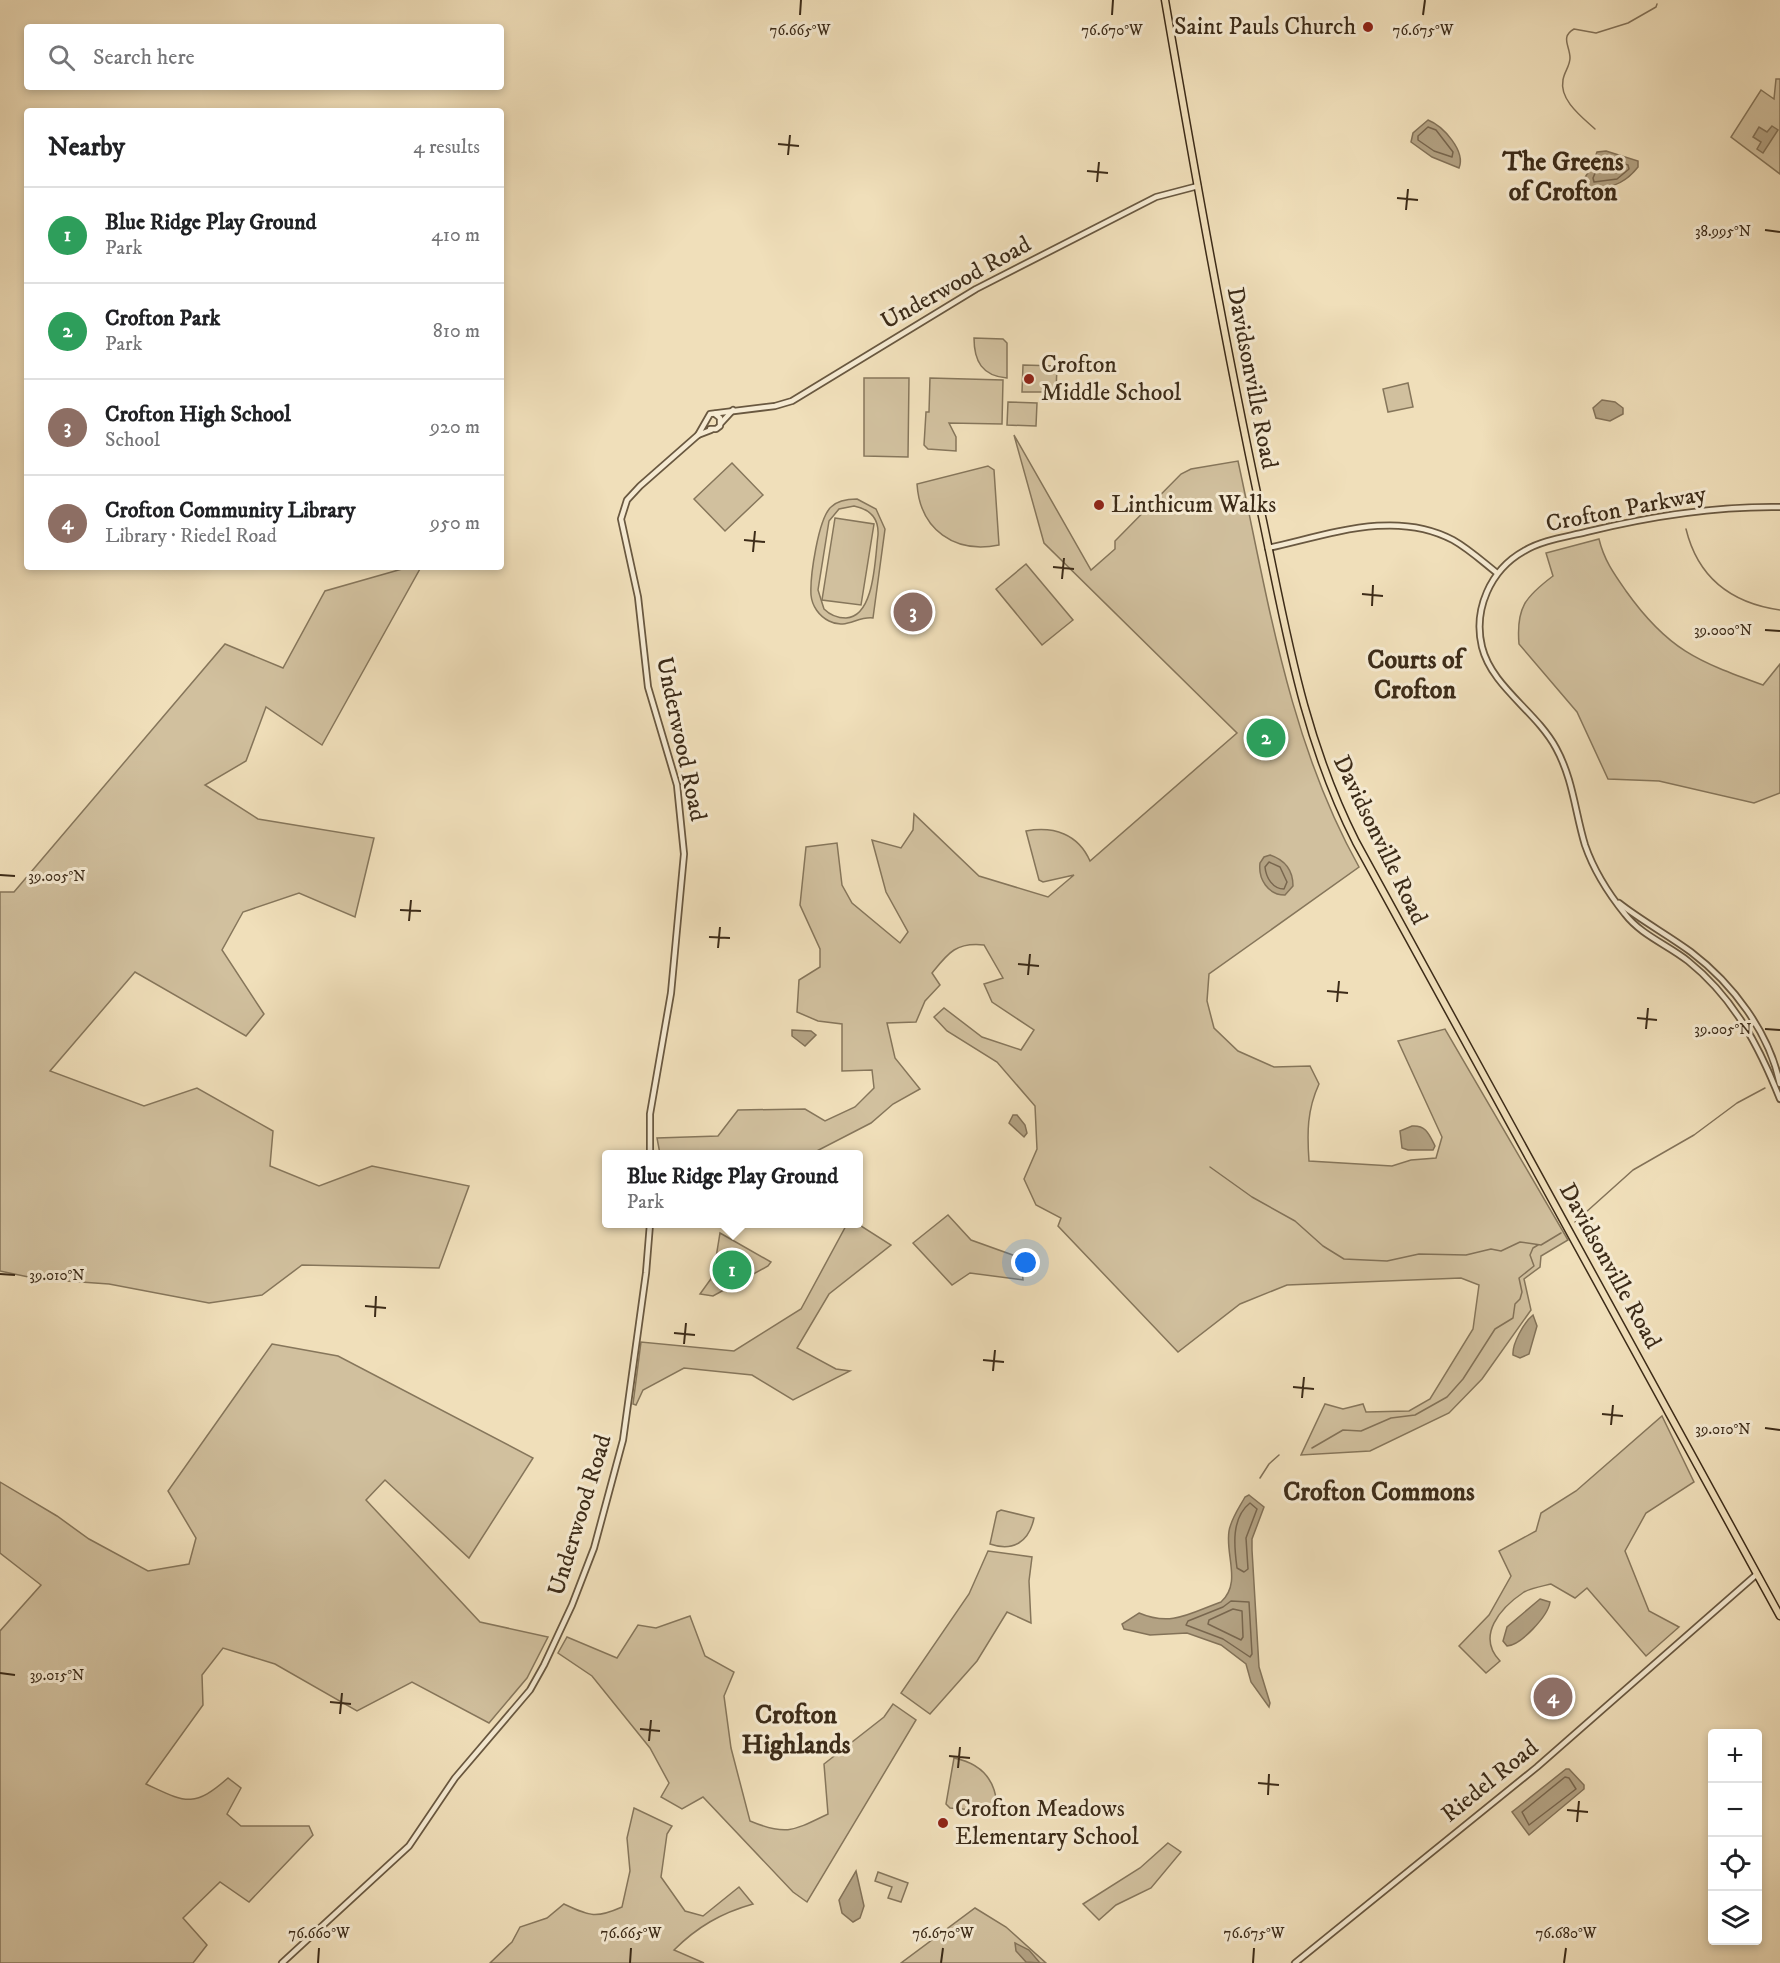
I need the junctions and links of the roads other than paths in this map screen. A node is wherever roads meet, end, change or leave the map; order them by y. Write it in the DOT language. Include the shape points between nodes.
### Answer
graph roads {
  1 [pos="1165,0"];
  2 [pos="1199,185"];
  3 [pos="734,410"];
  4 [pos="716,414"];
  5 [pos="705,423"];
  6 [pos="721,423"];
  7 [pos="711,430"];
  8 [pos="698,435"];
  9 [pos="1780,507"];
  10 [pos="1268,548"];
  11 [pos="1497,573"];
  12 [pos="1614,899"];
  13 [pos="1780,1084"];
  14 [pos="1780,1099"];
  15 [pos="650,1150"];
  16 [pos="650,1228"];
  17 [pos="1757,1574"];
  18 [pos="1780,1616"];
  19 [pos="282,1963"];
  20 [pos="1295,1963"];
  1 -- 2 [label="main road, Davidsonville Road"];
  2 -- 3 [label="street, Underwood Road" via="1156,197 976,289 792,401"];
  2 -- 10 [label="main road, Davidsonville Road"];
  3 -- 4 [label="street, Underwood Road"];
  3 -- 6 [label="street"];
  4 -- 5 [label="street" via="707,416"];
  4 -- 6 [label="street"];
  5 -- 7 [label="street"];
  5 -- 8 [label="street, Underwood Road"];
  6 -- 7 [label="street"];
  7 -- 8 [label="street, Underwood Road"];
  8 -- 15 [label="street, Underwood Road" via="632,494 621,519 638,597 648,687 678,785 684,839 676,956 650,1114"];
  9 -- 11 [label="street, Crofton Parkway" via="1716,508 1622,523 1532,547"];
  10 -- 11 [label="street" via="1361,527 1400,525 1448,538"];
  10 -- 17 [label="main road, Davidsonville Road" via="1303,710 1341,813"];
  11 -- 12 [label="street, Crofton Parkway" via="1482,607 1480,636 1487,660 1496,677 1536,718 1555,746 1569,777 1589,856"];
  12 -- 13 [label="street, Crofton Parkway" via="1694,954 1722,981 1763,1037"];
  12 -- 14 [label="street, Crofton Parkway" via="1640,929 1688,961 1729,1002 1755,1041"];
  16 -- 19 [label="street, Underwood Road" via="623,1440 587,1567 538,1678 455,1778 409,1846"];
  17 -- 18 [label="main road, Davidsonville Road"];
  17 -- 20 [label="street, Riedel Road" via="1544,1761"];
}
